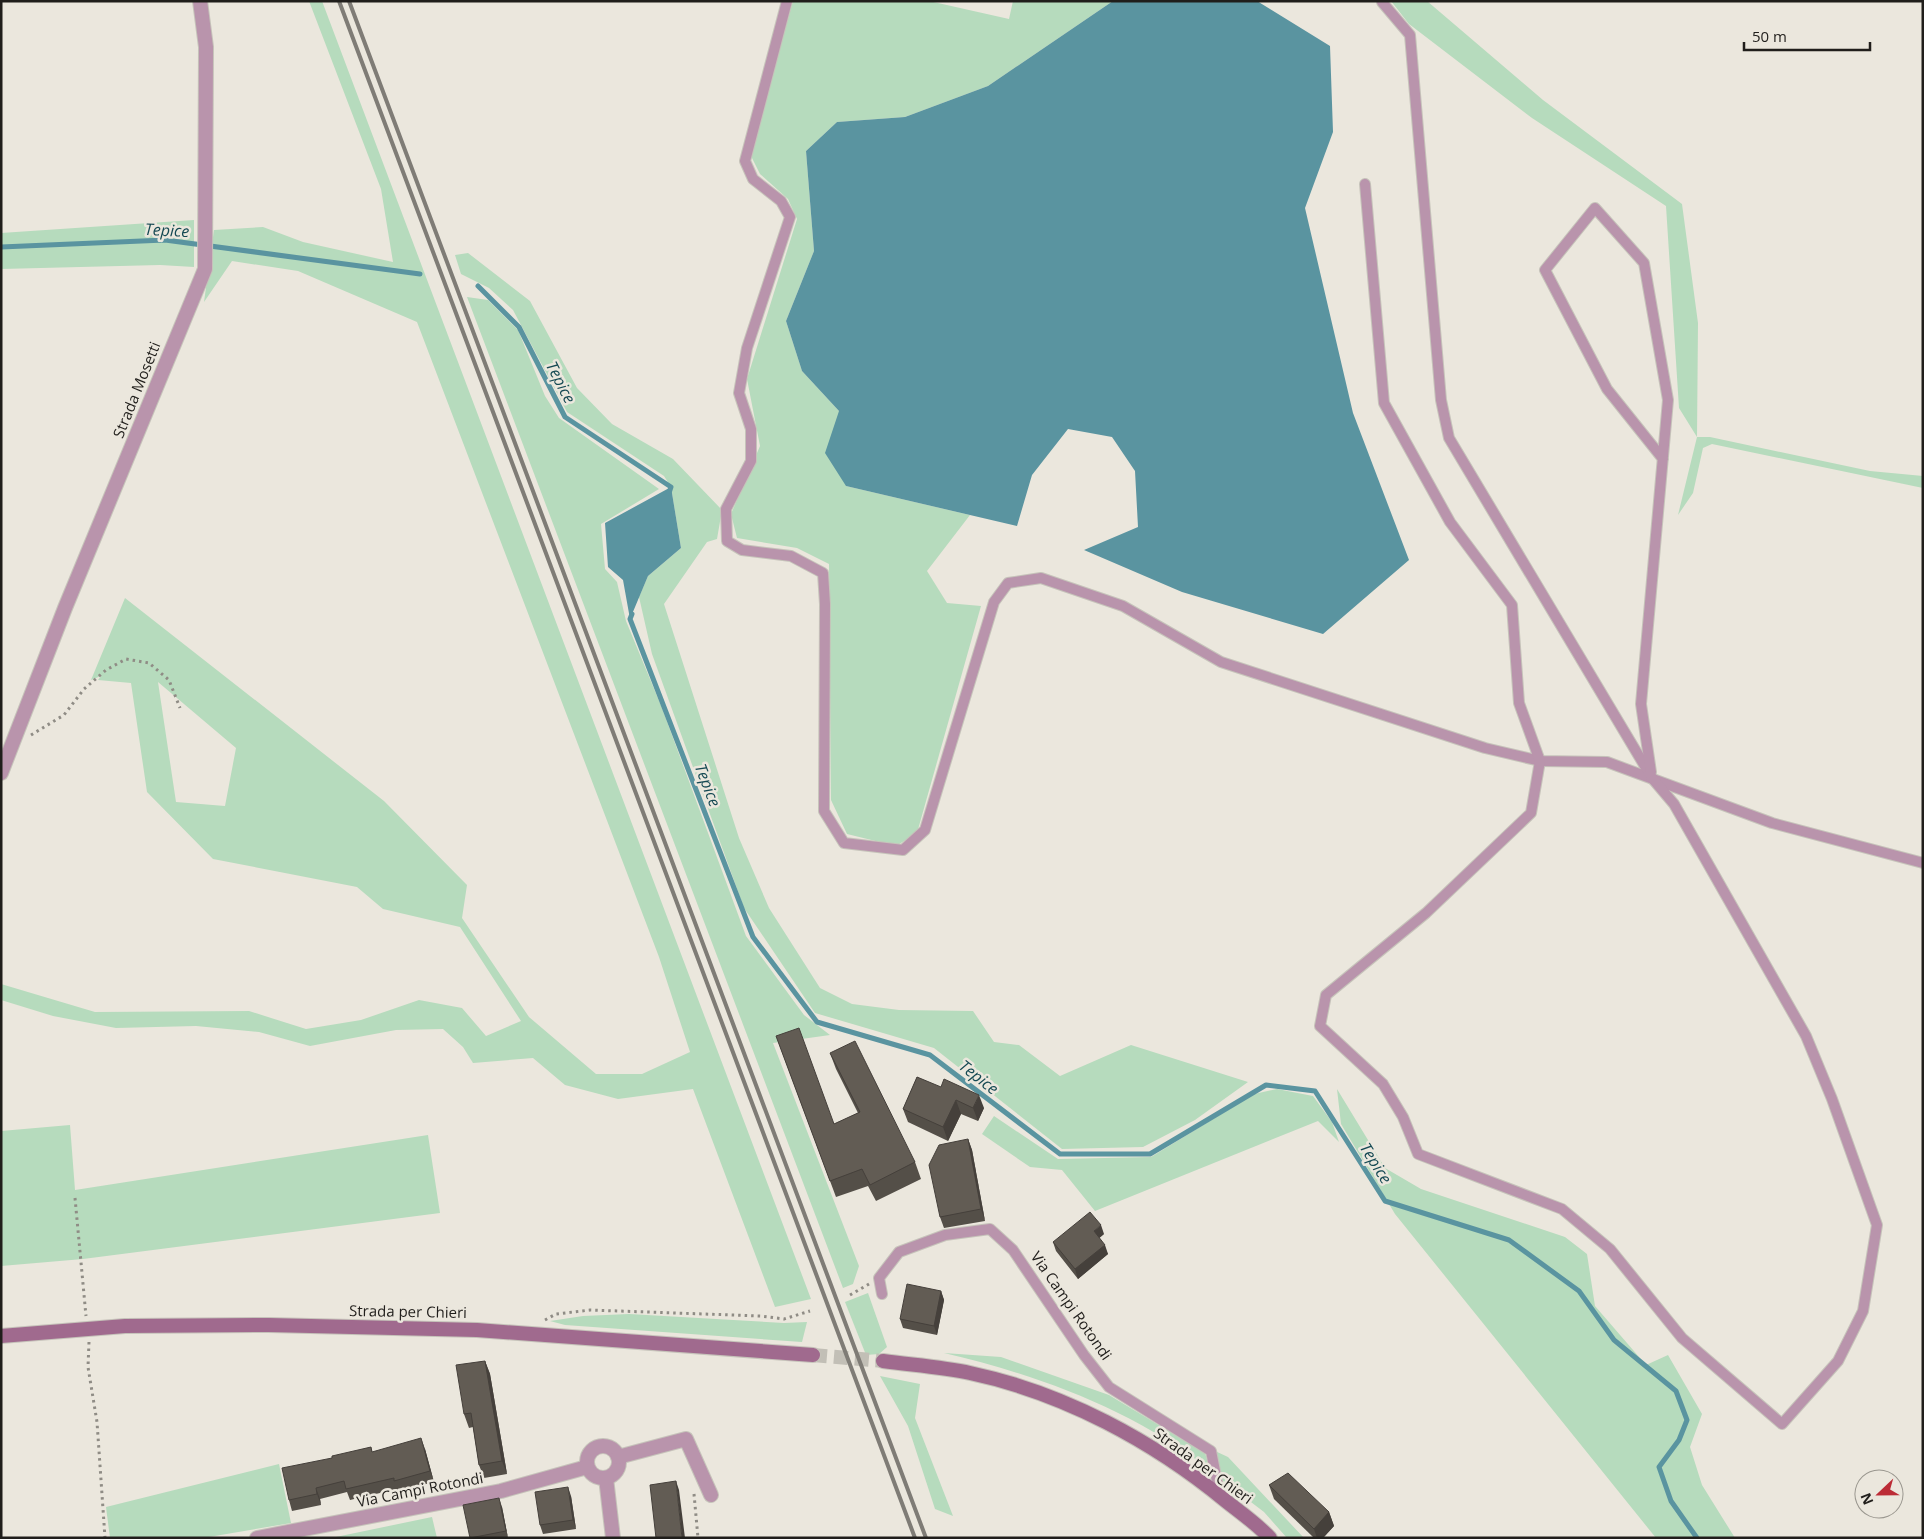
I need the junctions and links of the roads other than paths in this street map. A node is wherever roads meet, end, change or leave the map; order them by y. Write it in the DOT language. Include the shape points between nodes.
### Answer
graph roads {
  1 [pos="200,1"];
  2 [pos="787,1"];
  3 [pos="1382,2"];
  4 [pos="1365,184"];
  5 [pos="1663,459"];
  6 [pos="1540,761"];
  7 [pos="1,773"];
  8 [pos="1652,778"];
  9 [pos="1923,863"];
  10 [pos="882,1294"];
  11 [pos="1,1336"];
  12 [pos="813,1356"];
  13 [pos="884,1360"];
  14 [pos="618,1457"];
  15 [pos="587,1467"];
  16 [pos="606,1478"];
  17 [pos="712,1495"];
  18 [pos="1220,1496"];
  19 [pos="257,1538"];
  20 [pos="613,1538"];
  21 [pos="1270,1538"];
  1 -- 7 [label="street, Strada Mosetti" via="206,47 204,269"];
  2 -- 6 [label="lane" via="744,161 753,180 781,200 790,217 747,348 739,393 751,429 751,461 726,509 727,540 742,550 791,556 823,572 824,811 844,843 903,850 925,830 994,602 1008,583 1041,578 1123,606 1221,662 1485,748"];
  3 -- 8 [label="lane" via="1410,35 1441,400 1449,438"];
  4 -- 6 [label="lane" via="1384,403 1450,522 1512,605 1519,703"];
  5 -- 5 [label="lane" via="1668,400 1644,263 1595,208 1544,270 1607,389"];
  5 -- 8 [label="lane" via="1641,704"];
  6 -- 8 [label="lane" via="1606,762"];
  6 -- 8 [label="lane" via="1531,813 1426,914 1326,995 1320,1026 1383,1084 1404,1117 1418,1154 1562,1209 1610,1249 1682,1338 1782,1424 1838,1361 1863,1311 1877,1226 1806,1036 1674,804"];
  8 -- 9 [label="lane" via="1772,823"];
  10 -- 18 [label="lane, Via Campi Rotondi" via="879,1278 898,1252 945,1235 990,1230 1013,1250 1109,1387 1211,1451"];
  11 -- 12 [label="main road, Strada per Chieri" via="125,1326 269,1325 477,1330"];
  13 -- 18 [label="main road, Strada per Chieri" via="970,1373 1036,1392 1099,1419 1158,1450"];
  14 -- 15 [label="street" via="610,1447 599,1446 590,1452"];
  14 -- 16 [label="street" via="617,1471"];
  14 -- 17 [label="street" via="686,1439"];
  15 -- 16 [label="street" via="593,1476"];
  15 -- 19 [label="street, Via Campi Rotondi" via="500,1491"];
  16 -- 20 [label="street"];
  18 -- 21 [label="main road, Strada per Chieri"];
}
